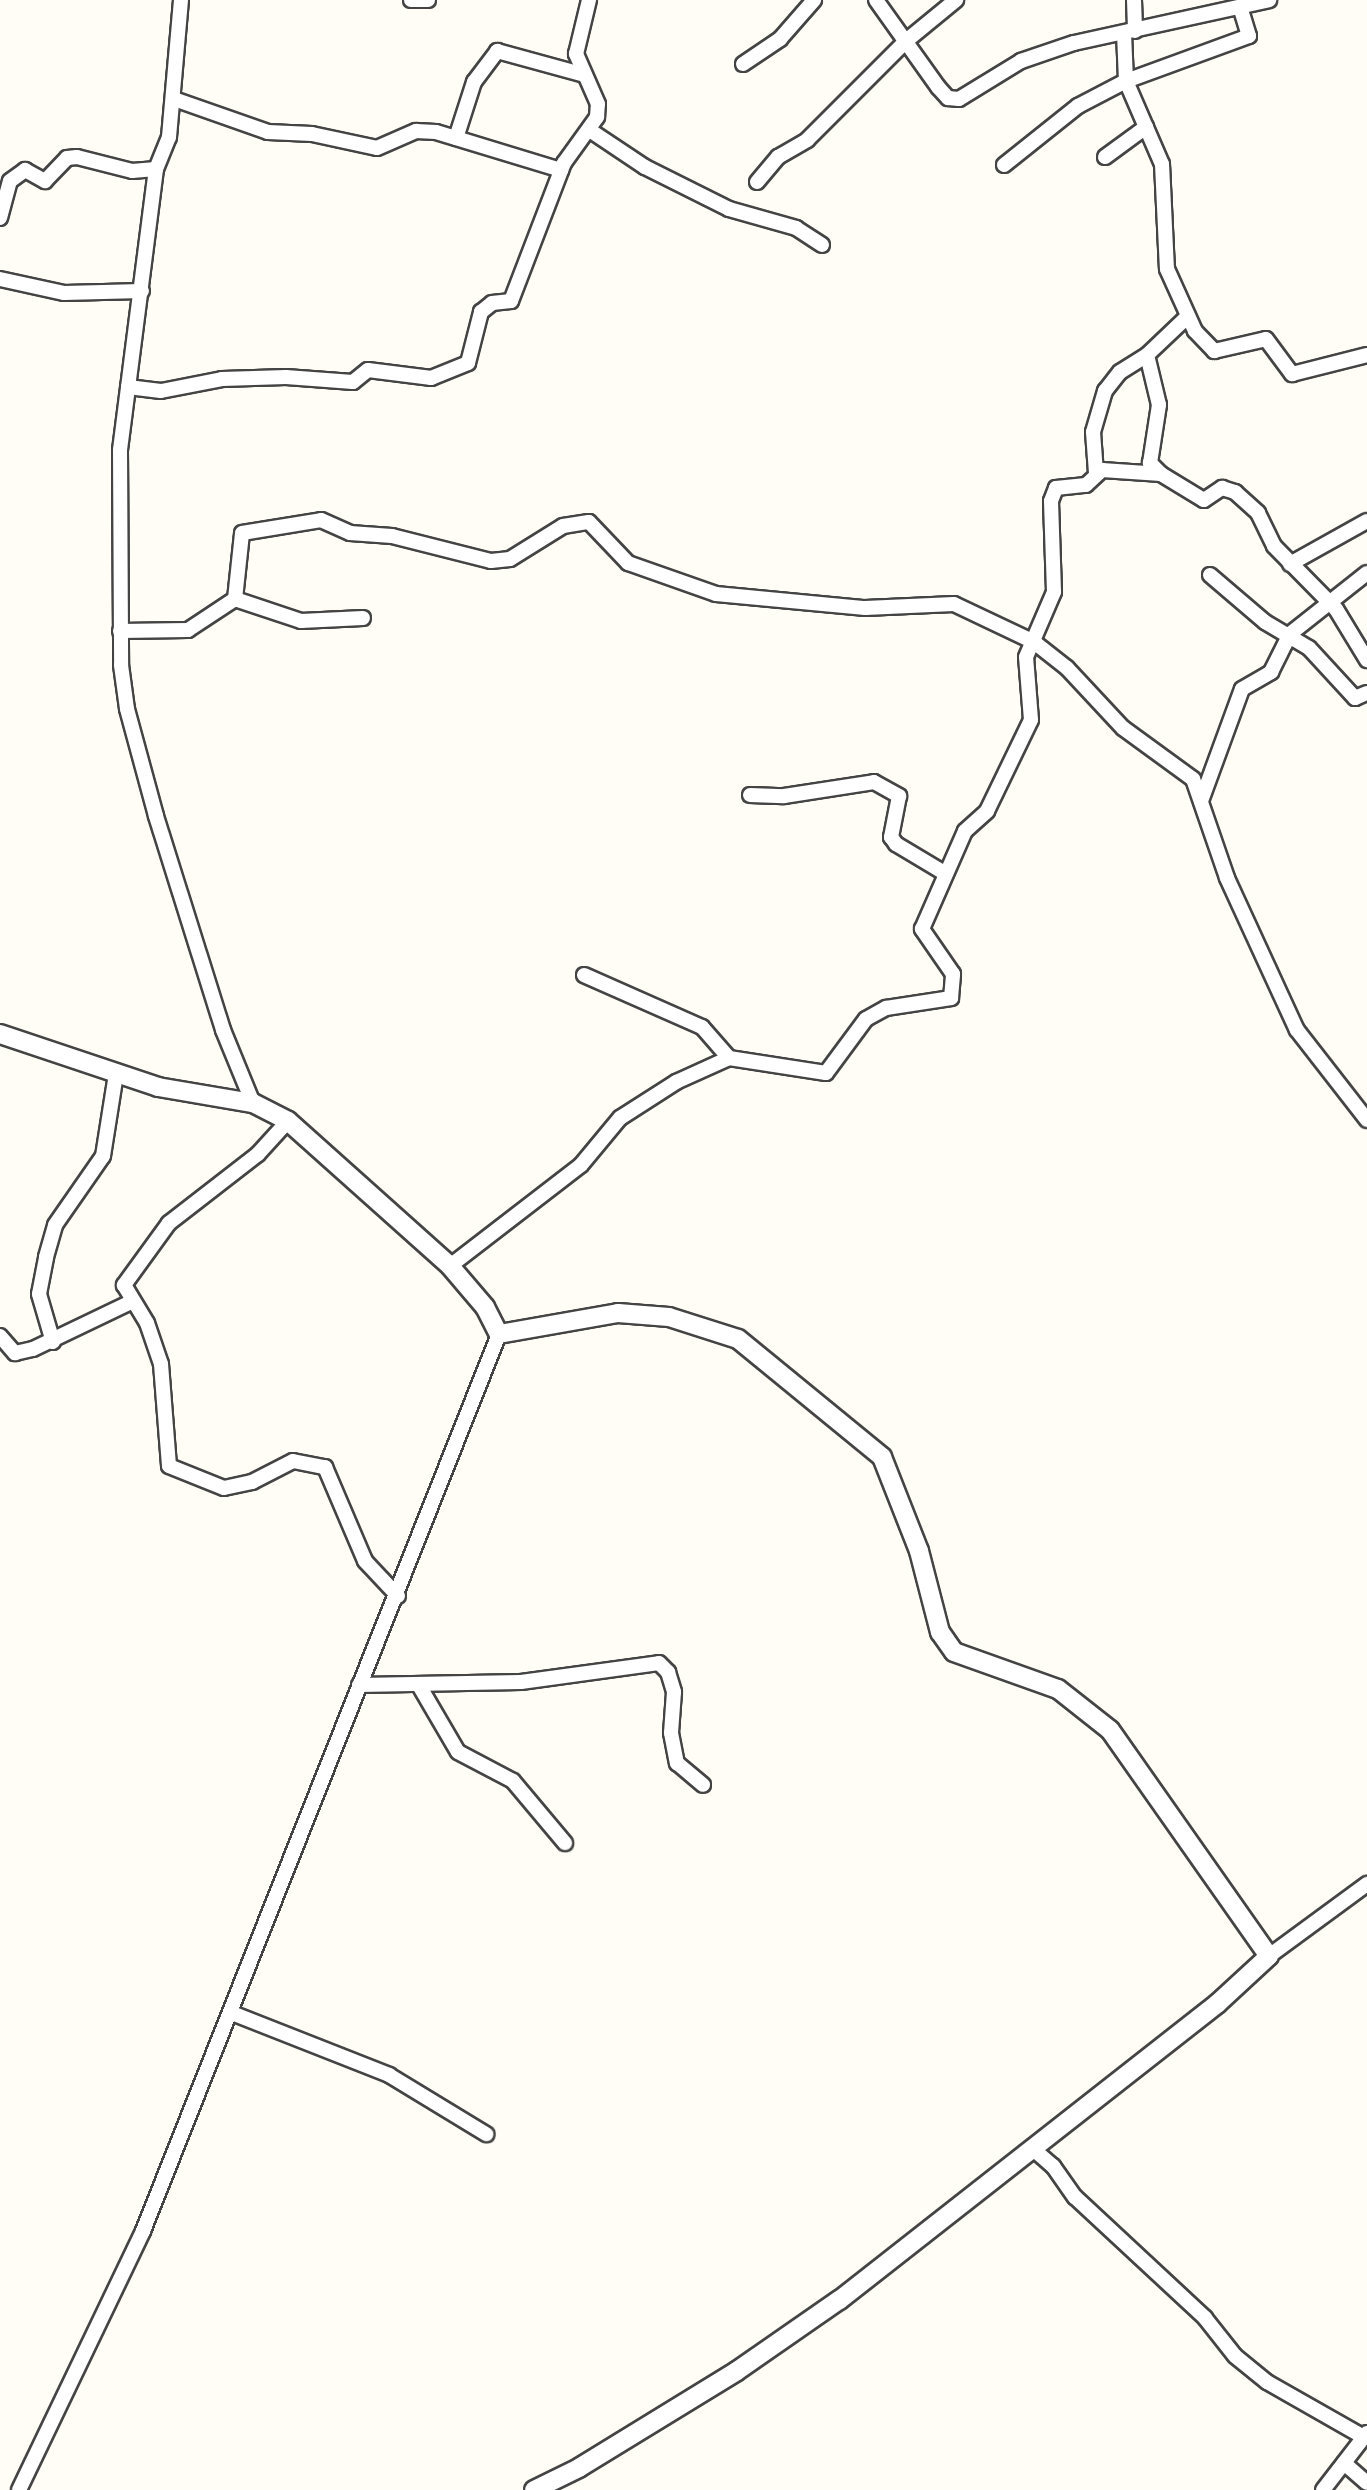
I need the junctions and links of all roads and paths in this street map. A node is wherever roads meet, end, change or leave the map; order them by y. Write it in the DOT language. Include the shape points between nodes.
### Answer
graph roads {
  1 [pos="181,0"];
  2 [pos="411,0"];
  3 [pos="428,0"];
  4 [pos="570,0"];
  5 [pos="814,0"];
  6 [pos="876,0"];
  7 [pos="956,0"];
  8 [pos="1134,0"];
  9 [pos="1269,0"];
  10 [pos="588,1"];
  11 [pos="1240,7"];
  12 [pos="1129,32"];
  13 [pos="906,41"];
  14 [pos="743,64"];
  15 [pos="585,75"];
  16 [pos="1126,81"];
  17 [pos="174,99"];
  18 [pos="1146,127"];
  19 [pos="591,131"];
  20 [pos="456,138"];
  21 [pos="1105,157"];
  22 [pos="1004,165"];
  23 [pos="156,169"];
  24 [pos="561,170"];
  25 [pos="757,182"];
  26 [pos="0,218"];
  27 [pos="822,245"];
  28 [pos="0,279"];
  29 [pos="142,291"];
  30 [pos="1187,317"];
  31 [pos="1147,355"];
  32 [pos="1367,355"];
  33 [pos="128,387"];
  34 [pos="1096,473"];
  35 [pos="1161,474"];
  36 [pos="1367,521"];
  37 [pos="1290,564"];
  38 [pos="1367,573"];
  39 [pos="1210,575"];
  40 [pos="235,599"];
  41 [pos="1331,604"];
  42 [pos="363,618"];
  43 [pos="120,631"];
  44 [pos="1290,634"];
  45 [pos="1034,642"];
  46 [pos="1367,660"];
  47 [pos="1367,693"];
  48 [pos="750,795"];
  49 [pos="1201,802"];
  50 [pos="946,874"];
  51 [pos="584,975"];
  52 [pos="0,1034"];
  53 [pos="729,1058"];
  54 [pos="116,1074"];
  55 [pos="253,1103"];
  56 [pos="1367,1120"];
  57 [pos="288,1121"];
  58 [pos="450,1266"];
  59 [pos="133,1301"];
  60 [pos="499,1334"];
  61 [pos="0,1336"];
  62 [pos="53,1342"];
  63 [pos="398,1596"];
  64 [pos="359,1685"];
  65 [pos="420,1687"];
  66 [pos="703,1785"];
  67 [pos="565,1843"];
  68 [pos="1367,1884"];
  69 [pos="1269,1956"];
  70 [pos="232,2013"];
  71 [pos="486,2134"];
  72 [pos="1032,2148"];
  73 [pos="1366,2435"];
  74 [pos="1344,2463"];
  75 [pos="1367,2483"];
  76 [pos="19,2490"];
  77 [pos="534,2490"];
  78 [pos="1323,2490"];
  1 -- 17 [label="street"];
  2 -- 3 [label="street"];
  4 -- 10 [label="street"];
  5 -- 14 [label="street" via="780,39"];
  6 -- 13 [label="street"];
  7 -- 13 [label="street"];
  8 -- 12 [label="street"];
  9 -- 11 [label="street"];
  10 -- 15 [label="street" via="576,41"];
  11 -- 12 [label="street"];
  11 -- 16 [label="street" via="1249,36"];
  12 -- 13 [label="street" via="1021,61 959,99 948,98"];
  12 -- 16 [label="street"];
  13 -- 25 [label="street"];
  15 -- 19 [label="street" via="598,104"];
  15 -- 20 [label="street" via="497,51 474,82"];
  16 -- 18 [label="street"];
  16 -- 22 [label="street" via="1078,106"];
  17 -- 20 [label="street" via="268,132 312,134 377,148 416,131"];
  17 -- 23 [label="street" via="169,137"];
  18 -- 21 [label="street"];
  18 -- 30 [label="street" via="1162,164 1167,269"];
  19 -- 24 [label="street"];
  19 -- 27 [label="street" via="645,167 729,209 796,228"];
  20 -- 24 [label="street"];
  23 -- 26 [label="street" via="132,171 77,157 67,158 45,181 25,170 10,181"];
  23 -- 29 [label="street"];
  24 -- 33 [label="street" via="511,301 492,303 481,312 472,357 460,369 431,378 368,370 353,382 286,377 222,379 161,391"];
  28 -- 29 [label="street" via="64,293"];
  29 -- 33 [label="street"];
  30 -- 31 [label="street"];
  30 -- 32 [label="street" via="1214,351 1266,339 1292,374"];
  31 -- 34 [label="street" via="1120,372 1105,391 1093,432"];
  31 -- 35 [label="street" via="1159,405 1150,463"];
  33 -- 43 [label="street" via="120,450"];
  34 -- 35 [label="street"];
  34 -- 45 [label="street" via="1086,485 1056,488 1051,501 1054,592"];
  35 -- 37 [label="street" via="1204,500 1222,488 1235,492 1258,513"];
  36 -- 37 [label="street"];
  37 -- 41 [label="street"];
  38 -- 41 [label="street"];
  39 -- 44 [label="street" via="1265,622"];
  40 -- 42 [label="street" via="301,621"];
  40 -- 43 [label="street" via="188,630"];
  40 -- 45 [label="street" via="238,543 248,529 321,520 350,533 392,536 491,561 510,559 563,526 589,522 628,563 689,587 854,608 954,604"];
  41 -- 44 [label="street"];
  41 -- 46 [label="street"];
  43 -- 55 [label="street" via="127,709 140,762 223,1030"];
  44 -- 47 [label="street" via="1355,698"];
  44 -- 49 [label="street" via="1271,672 1238,695 1225,747 1204,785"];
  45 -- 49 [label="street" via="1123,728 1193,779"];
  45 -- 50 [label="street" via="1026,657 1031,720 987,811 965,831"];
  48 -- 50 [label="street" via="784,796 874,782 899,796 891,837 896,844"];
  49 -- 56 [label="street" via="1227,878 1297,1030"];
  50 -- 53 [label="street" via="922,929 953,974 951,998 898,1005 866,1019 826,1073"];
  51 -- 53 [label="street" via="702,1027"];
  52 -- 54 [label="street"];
  53 -- 58 [label="street" via="641,1102 620,1118 581,1165"];
  54 -- 55 [label="street" via="158,1087"];
  54 -- 62 [label="street" via="103,1156 55,1225 46,1257 39,1294"];
  55 -- 57 [label="street"];
  57 -- 58 [label="street"];
  57 -- 59 [label="street" via="258,1154 169,1223 124,1285"];
  58 -- 60 [label="street" via="485,1307"];
  59 -- 62 [label="street" via="76,1325"];
  59 -- 63 [label="street" via="161,1364 169,1466 224,1488 252,1482 293,1461 325,1467 365,1561"];
  60 -- 63 [label="street"];
  60 -- 69 [label="street" via="618,1313 669,1317 738,1339 882,1457 919,1551 940,1632 954,1652 1058,1689 1110,1730"];
  61 -- 62 [label="street" via="15,1353"];
  63 -- 64 [label="street"];
  64 -- 65 [label="street"];
  64 -- 70 [label="street"];
  65 -- 66 [label="street" via="521,1682 659,1663 674,1692 671,1733 677,1763"];
  65 -- 67 [label="street" via="458,1752 513,1781"];
  68 -- 69 [label="street"];
  69 -- 72 [label="street" via="1217,2004"];
  70 -- 71 [label="street" via="389,2075"];
  70 -- 76 [label="street" via="143,2231"];
  72 -- 73 [label="street" via="1075,2197 1205,2318 1235,2356 1267,2382"];
  72 -- 77 [label="street" via="839,2300 737,2371"];
  73 -- 74 [label="street"];
  74 -- 75 [label="street"];
  74 -- 78 [label="street"];
}
